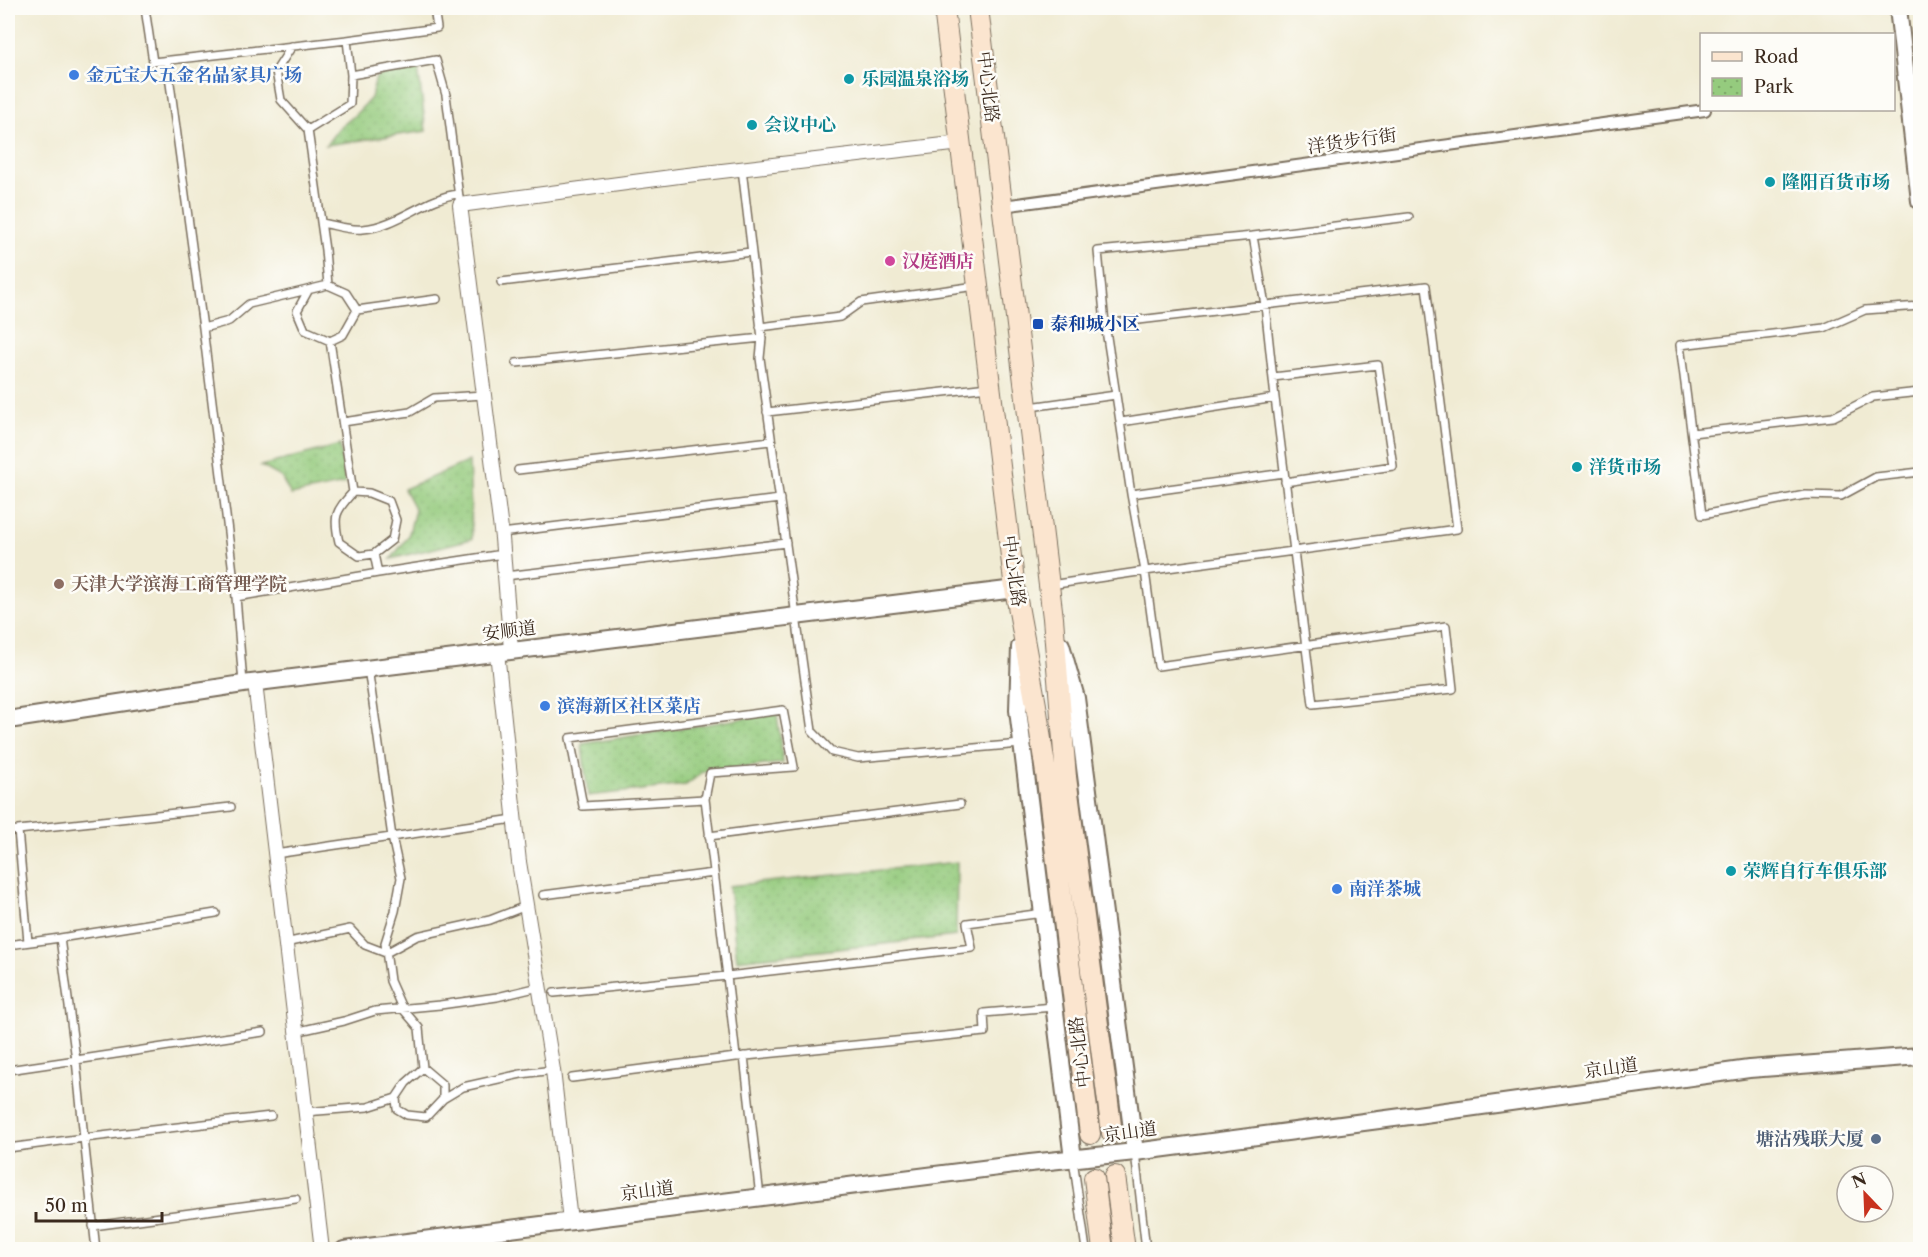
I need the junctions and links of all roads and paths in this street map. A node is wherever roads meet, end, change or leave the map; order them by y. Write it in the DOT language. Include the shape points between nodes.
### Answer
graph roads {
  1 [pos="145,8"];
  2 [pos="434,8"];
  3 [pos="944,8"];
  4 [pos="978,8"];
  5 [pos="1898,8"];
  6 [pos="347,40"];
  7 [pos="291,46"];
  8 [pos="166,61"];
  9 [pos="351,75"];
  10 [pos="1907,82"];
  11 [pos="1700,111"];
  12 [pos="308,129"];
  13 [pos="961,143"];
  14 [pos="742,169"];
  15 [pos="459,200"];
  16 [pos="1920,201"];
  17 [pos="1003,206"];
  18 [pos="1409,217"];
  19 [pos="322,224"];
  20 [pos="1253,236"];
  21 [pos="751,252"];
  22 [pos="501,282"];
  23 [pos="328,285"];
  24 [pos="979,285"];
  25 [pos="308,291"];
  26 [pos="437,299"];
  27 [pos="1265,305"];
  28 [pos="1920,306"];
  29 [pos="357,310"];
  30 [pos="1105,324"];
  31 [pos="760,327"];
  32 [pos="203,328"];
  33 [pos="762,338"];
  34 [pos="330,340"];
  35 [pos="516,363"];
  36 [pos="1273,377"];
  37 [pos="991,387"];
  38 [pos="1920,392"];
  39 [pos="1116,394"];
  40 [pos="484,395"];
  41 [pos="1275,398"];
  42 [pos="1028,407"];
  43 [pos="767,412"];
  44 [pos="343,422"];
  45 [pos="1121,422"];
  46 [pos="1692,433"];
  47 [pos="771,441"];
  48 [pos="518,470"];
  49 [pos="1920,472"];
  50 [pos="1284,473"];
  51 [pos="1286,482"];
  52 [pos="353,492"];
  53 [pos="1131,494"];
  54 [pos="780,499"];
  55 [pos="501,533"];
  56 [pos="786,543"];
  57 [pos="1293,551"];
  58 [pos="374,554"];
  59 [pos="503,554"];
  60 [pos="1144,571"];
  61 [pos="378,573"];
  62 [pos="505,576"];
  63 [pos="1049,585"];
  64 [pos="1015,589"];
  65 [pos="236,597"];
  66 [pos="796,617"];
  67 [pos="1053,618"];
  68 [pos="1022,622"];
  69 [pos="1306,645"];
  70 [pos="504,651"];
  71 [pos="368,668"];
  72 [pos="249,683"];
  73 [pos="8,720"];
  74 [pos="1023,744"];
  75 [pos="705,799"];
  76 [pos="960,804"];
  77 [pos="231,807"];
  78 [pos="514,819"];
  79 [pos="18,830"];
  80 [pos="8,831"];
  81 [pos="709,836"];
  82 [pos="392,837"];
  83 [pos="275,854"];
  84 [pos="714,873"];
  85 [pos="543,895"];
  86 [pos="526,906"];
  87 [pos="216,913"];
  88 [pos="1042,913"];
  89 [pos="60,938"];
  90 [pos="28,942"];
  91 [pos="285,943"];
  92 [pos="8,945"];
  93 [pos="386,953"];
  94 [pos="727,976"];
  95 [pos="539,987"];
  96 [pos="554,993"];
  97 [pos="1053,1006"];
  98 [pos="402,1008"];
  99 [pos="263,1032"];
  100 [pos="295,1032"];
  101 [pos="744,1056"];
  102 [pos="1920,1056"];
  103 [pos="736,1058"];
  104 [pos="76,1060"];
  105 [pos="423,1068"];
  106 [pos="8,1070"];
  107 [pos="553,1070"];
  108 [pos="572,1078"];
  109 [pos="396,1098"];
  110 [pos="443,1099"];
  111 [pos="304,1112"];
  112 [pos="271,1116"];
  113 [pos="1112,1133"];
  114 [pos="1090,1134"];
  115 [pos="84,1138"];
  116 [pos="8,1148"];
  117 [pos="1135,1152"];
  118 [pos="1073,1159"];
  119 [pos="1115,1176"];
  120 [pos="1094,1178"];
  121 [pos="760,1197"];
  122 [pos="296,1199"];
  123 [pos="570,1221"];
  124 [pos="93,1226"];
  125 [pos="96,1250"];
  126 [pos="321,1250"];
  127 [pos="344,1250"];
  128 [pos="1086,1250"];
  129 [pos="1103,1250"];
  130 [pos="1125,1250"];
  131 [pos="1146,1250"];
  1 -- 8 [label="lane" via="153,62"];
  2 -- 6 [label="lane" via="436,28"];
  3 -- 13 [label="main road, 中心北路"];
  4 -- 17 [label="main road, 中心北路"];
  5 -- 10 [label="street"];
  6 -- 7 [label="lane"];
  6 -- 9 [label="lane"];
  7 -- 8 [label="lane"];
  7 -- 12 [label="lane" via="276,72 280,100"];
  8 -- 32 [label="lane"];
  9 -- 12 [label="lane" via="350,104"];
  9 -- 15 [label="lane" via="436,60 446,95"];
  10 -- 16 [label="street"];
  11 -- 17 [label="street, 洋货步行街"];
  12 -- 19 [label="lane"];
  13 -- 14 [label="street"];
  13 -- 24 [label="main road, 中心北路"];
  14 -- 15 [label="street"];
  14 -- 21 [label="lane"];
  15 -- 19 [label="lane" via="444,196 401,218 362,230"];
  15 -- 40 [label="street"];
  17 -- 42 [label="main road, 中心北路"];
  18 -- 20 [label="lane"];
  19 -- 23 [label="lane"];
  20 -- 27 [label="lane"];
  20 -- 30 [label="lane" via="1098,252"];
  21 -- 22 [label="lane"];
  21 -- 31 [label="lane"];
  23 -- 25 [label="lane"];
  23 -- 29 [label="lane" via="346,293"];
  24 -- 31 [label="lane" via="861,302 840,317"];
  24 -- 37 [label="main road, 中心北路"];
  25 -- 32 [label="lane" via="249,304 229,321"];
  25 -- 34 [label="lane" via="297,311 305,330"];
  26 -- 29 [label="lane"];
  27 -- 30 [label="lane"];
  27 -- 36 [label="lane"];
  27 -- 57 [label="lane" via="1426,286 1457,529"];
  28 -- 46 [label="lane" via="1865,310 1824,328 1680,345"];
  29 -- 34 [label="lane" via="343,335"];
  30 -- 39 [label="lane"];
  31 -- 33 [label="lane"];
  32 -- 65 [label="lane"];
  33 -- 35 [label="lane"];
  33 -- 43 [label="lane" via="760,358"];
  34 -- 44 [label="lane"];
  36 -- 41 [label="lane"];
  36 -- 51 [label="lane" via="1378,364 1393,466"];
  37 -- 43 [label="lane"];
  37 -- 64 [label="main road, 中心北路"];
  38 -- 46 [label="lane" via="1873,397 1833,417"];
  39 -- 42 [label="lane"];
  39 -- 45 [label="lane"];
  40 -- 44 [label="lane" via="434,398 410,412"];
  40 -- 55 [label="street"];
  41 -- 45 [label="lane"];
  41 -- 50 [label="lane"];
  42 -- 63 [label="main road, 中心北路"];
  43 -- 47 [label="lane"];
  44 -- 52 [label="lane"];
  45 -- 53 [label="lane"];
  46 -- 49 [label="lane" via="1702,515 1805,495 1841,496 1876,477"];
  47 -- 48 [label="lane"];
  47 -- 54 [label="lane"];
  50 -- 51 [label="lane"];
  50 -- 53 [label="lane"];
  51 -- 57 [label="lane"];
  52 -- 58 [label="lane" via="334,521 339,542 359,556"];
  52 -- 58 [label="lane" via="389,501 396,520 392,540"];
  53 -- 60 [label="lane"];
  54 -- 55 [label="lane"];
  54 -- 56 [label="lane"];
  55 -- 59 [label="street"];
  56 -- 62 [label="lane"];
  56 -- 66 [label="lane"];
  57 -- 60 [label="lane"];
  57 -- 69 [label="lane"];
  58 -- 61 [label="lane"];
  59 -- 61 [label="lane"];
  59 -- 62 [label="street"];
  60 -- 63 [label="lane"];
  60 -- 69 [label="lane" via="1158,666"];
  61 -- 65 [label="lane"];
  62 -- 70 [label="street"];
  63 -- 67 [label="main road, 中心北路"];
  64 -- 66 [label="street, 安顺道"];
  64 -- 68 [label="main road, 中心北路"];
  65 -- 72 [label="lane"];
  66 -- 70 [label="street, 安顺道"];
  66 -- 74 [label="lane" via="812,731 832,752 858,758"];
  67 -- 113 [label="main road, 中心北路" via="1066,777"];
  67 -- 117 [label="street" via="1076,698"];
  68 -- 74 [label="street" via="1018,710"];
  68 -- 114 [label="main road, 中心北路" via="1047,780"];
  69 -- 69 [label="lane" via="1446,626 1453,689 1313,704"];
  70 -- 71 [label="street, 安顺道"];
  70 -- 78 [label="street"];
  71 -- 72 [label="street, 安顺道"];
  71 -- 82 [label="lane"];
  72 -- 73 [label="street, 安顺道"];
  72 -- 83 [label="street"];
  74 -- 88 [label="street"];
  75 -- 75 [label="lane" via="583,806 570,738 783,710 794,767 710,773"];
  75 -- 81 [label="lane"];
  76 -- 81 [label="lane"];
  77 -- 79 [label="lane"];
  78 -- 82 [label="lane"];
  78 -- 86 [label="street"];
  79 -- 80 [label="lane"];
  79 -- 90 [label="lane"];
  81 -- 84 [label="lane"];
  82 -- 83 [label="lane"];
  82 -- 93 [label="lane" via="401,878"];
  83 -- 91 [label="street"];
  84 -- 85 [label="lane"];
  84 -- 94 [label="lane"];
  86 -- 93 [label="lane" via="490,920 417,936"];
  86 -- 95 [label="street"];
  87 -- 89 [label="lane"];
  88 -- 94 [label="lane" via="967,923 972,948"];
  88 -- 97 [label="street"];
  89 -- 90 [label="lane"];
  89 -- 104 [label="lane"];
  90 -- 92 [label="lane"];
  91 -- 93 [label="lane" via="350,929 365,945"];
  91 -- 100 [label="street"];
  93 -- 98 [label="lane" via="390,981"];
  94 -- 96 [label="lane"];
  94 -- 103 [label="lane"];
  95 -- 98 [label="lane" via="497,997"];
  95 -- 107 [label="street"];
  97 -- 101 [label="lane" via="984,1013 985,1032"];
  97 -- 118 [label="street"];
  98 -- 100 [label="lane"];
  98 -- 105 [label="lane" via="419,1028"];
  99 -- 104 [label="lane"];
  100 -- 111 [label="street"];
  101 -- 103 [label="lane"];
  101 -- 121 [label="lane"];
  102 -- 117 [label="street, 京山道" via="1749,1069"];
  103 -- 108 [label="lane"];
  104 -- 106 [label="lane"];
  104 -- 115 [label="lane"];
  105 -- 109 [label="lane"];
  105 -- 110 [label="lane" via="443,1084"];
  107 -- 110 [label="lane" via="463,1087"];
  107 -- 123 [label="street"];
  109 -- 110 [label="lane" via="397,1109 426,1117"];
  109 -- 111 [label="lane" via="368,1107"];
  111 -- 126 [label="street"];
  112 -- 115 [label="lane"];
  115 -- 116 [label="lane"];
  115 -- 124 [label="lane"];
  117 -- 118 [label="street, 京山道"];
  117 -- 131 [label="lane"];
  118 -- 121 [label="street, 京山道"];
  118 -- 128 [label="lane"];
  119 -- 130 [label="main road"];
  120 -- 129 [label="main road"];
  121 -- 123 [label="street, 京山道"];
  122 -- 124 [label="lane"];
  123 -- 127 [label="street, 京山道"];
  124 -- 125 [label="lane"];
}
